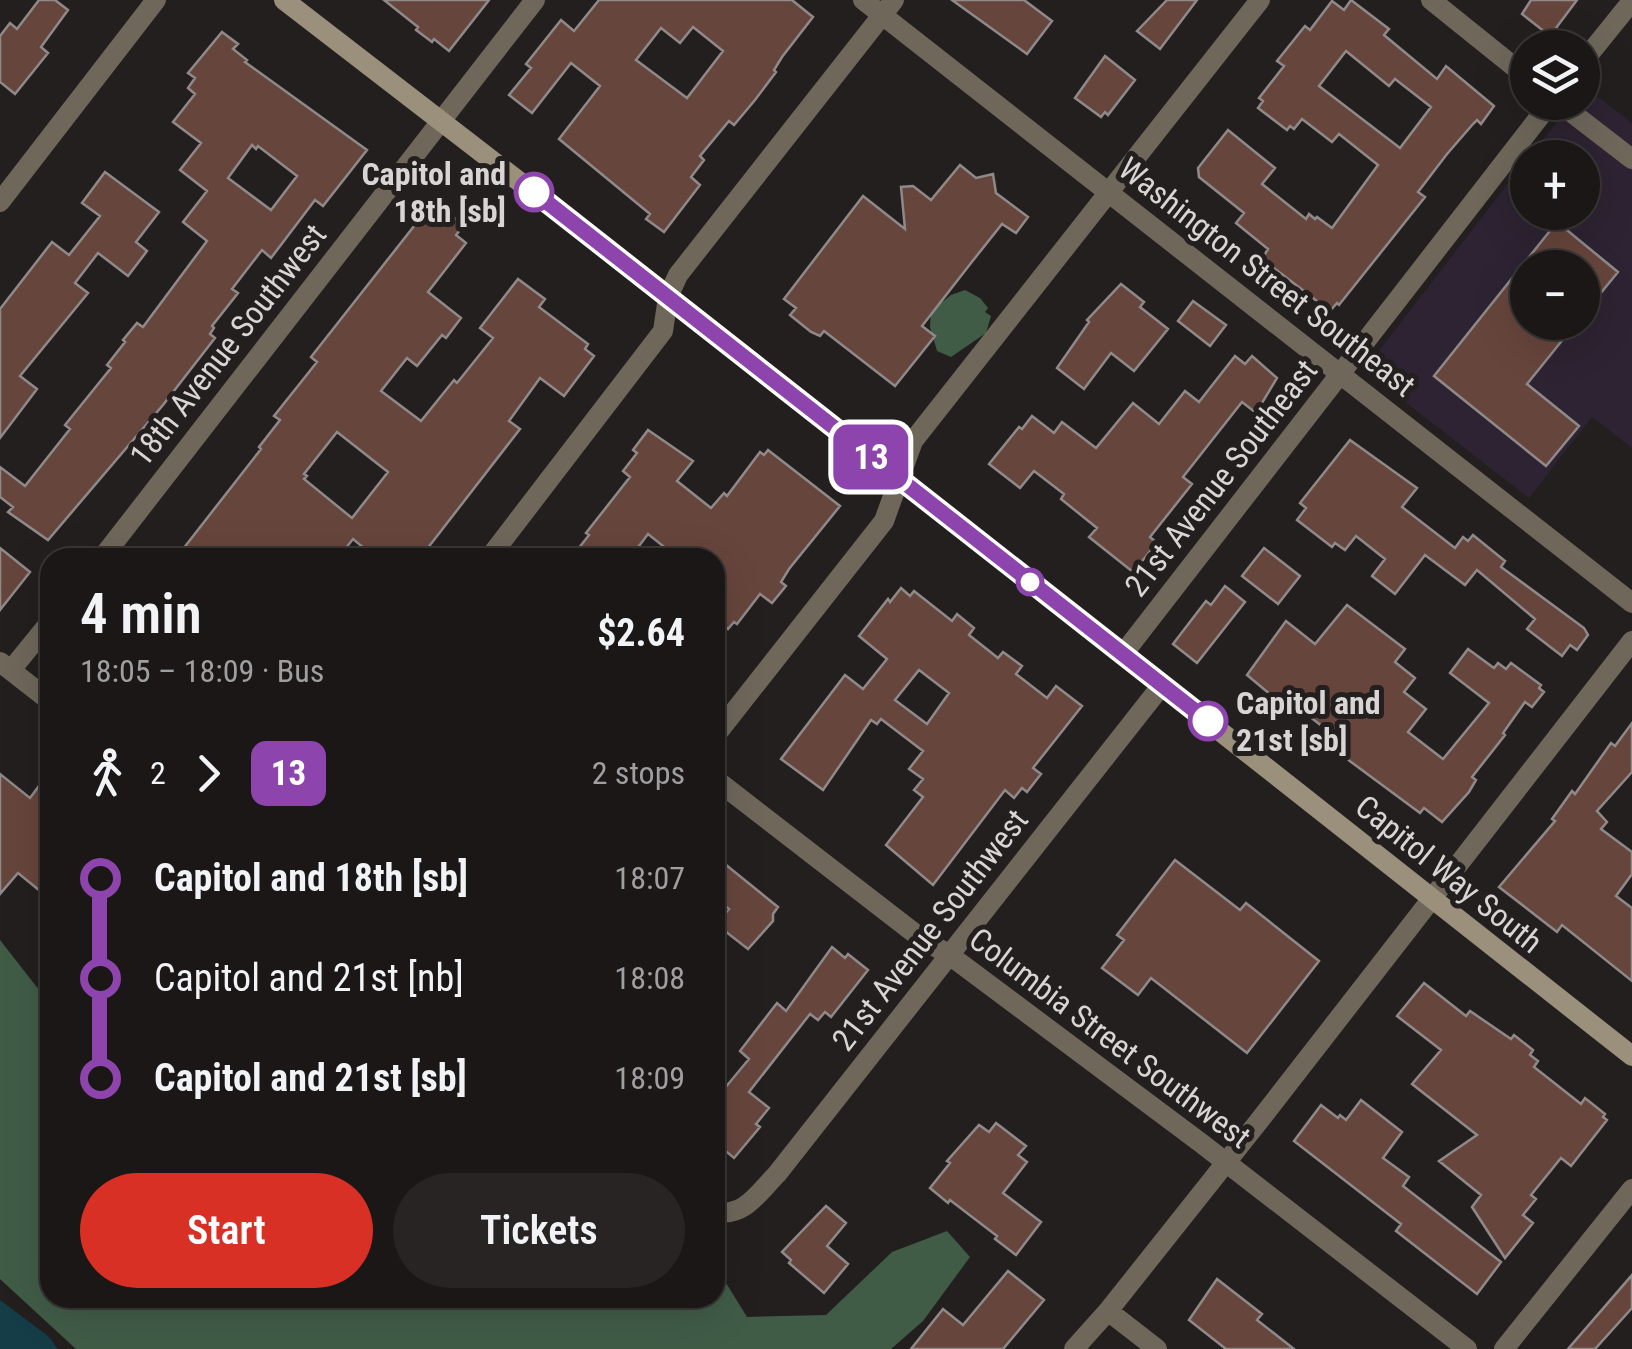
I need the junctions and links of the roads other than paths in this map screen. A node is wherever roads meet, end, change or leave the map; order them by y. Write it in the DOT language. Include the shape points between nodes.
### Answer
graph roads {
  1 [pos="156,0"];
  2 [pos="284,0"];
  3 [pos="536,0"];
  4 [pos="864,0"];
  5 [pos="1260,0"];
  6 [pos="1431,0"];
  7 [pos="1632,1"];
  8 [pos="888,7"];
  9 [pos="1600,41"];
  10 [pos="1510,64"];
  11 [pos="1540,120"];
  12 [pos="1579,120"];
  13 [pos="439,121"];
  14 [pos="1632,159"];
  15 [pos="1110,192"];
  16 [pos="0,202"];
  17 [pos="668,297"];
  18 [pos="1341,372"];
  19 [pos="899,480"];
  20 [pos="110,548"];
  21 [pos="498,548"];
  22 [pos="1632,603"];
  23 [pos="40,632"];
  24 [pos="1632,640"];
  25 [pos="1122,654"];
  26 [pos="6,666"];
  27 [pos="1162,684"];
  28 [pos="40,693"];
  29 [pos="725,723"];
  30 [pos="725,786"];
  31 [pos="1431,900"];
  32 [pos="948,954"];
  33 [pos="1632,1056"];
  34 [pos="1226,1162"];
  35 [pos="1632,1189"];
  36 [pos="725,1214"];
  37 [pos="1108,1312"];
  38 [pos="1074,1349"];
  39 [pos="1157,1349"];
  40 [pos="1467,1349"];
  41 [pos="1504,1349"];
  1 -- 16 [label="street"];
  2 -- 13 [label="main road, Capitol Way South"];
  3 -- 13 [label="street, 18th Avenue Southwest"];
  4 -- 8 [label="street, Washington Street Southeast"];
  5 -- 15 [label="street"];
  6 -- 10 [label="street"];
  7 -- 9 [label="street"];
  8 -- 15 [label="street, Washington Street Southeast"];
  8 -- 17 [label="street" via="686,264"];
  11 -- 18 [label="street, 21st Avenue Southeast"];
  12 -- 14 [label="street"];
  13 -- 17 [label="main road, Capitol Way South"];
  13 -- 20 [label="street, 18th Avenue Southwest"];
  15 -- 18 [label="street, Washington Street Southeast"];
  15 -- 19 [label="street" via="913,441"];
  17 -- 19 [label="main road, Capitol Way South"];
  17 -- 21 [label="street" via="662,331"];
  18 -- 22 [label="street, Washington Street Southeast"];
  18 -- 25 [label="street, 21st Avenue Southeast"];
  19 -- 25 [label="main road, Capitol Way South"];
  19 -- 29 [label="street" via="884,520"];
  23 -- 26 [label="street"];
  24 -- 31 [label="street"];
  25 -- 27 [label="main road, Capitol Way South"];
  26 -- 28 [label="street"];
  27 -- 31 [label="main road, Capitol Way South"];
  27 -- 32 [label="street, 21st Avenue Southwest"];
  30 -- 32 [label="street, Columbia Street Southwest"];
  31 -- 33 [label="main road, Capitol Way South"];
  31 -- 34 [label="street"];
  32 -- 34 [label="street, Columbia Street Southwest"];
  32 -- 36 [label="street, 21st Avenue Southwest" via="820,1121 742,1210"];
  34 -- 37 [label="street"];
  34 -- 40 [label="street, Columbia Street Southwest"];
  35 -- 41 [label="street"];
  37 -- 38 [label="street"];
  37 -- 39 [label="street"];
}
